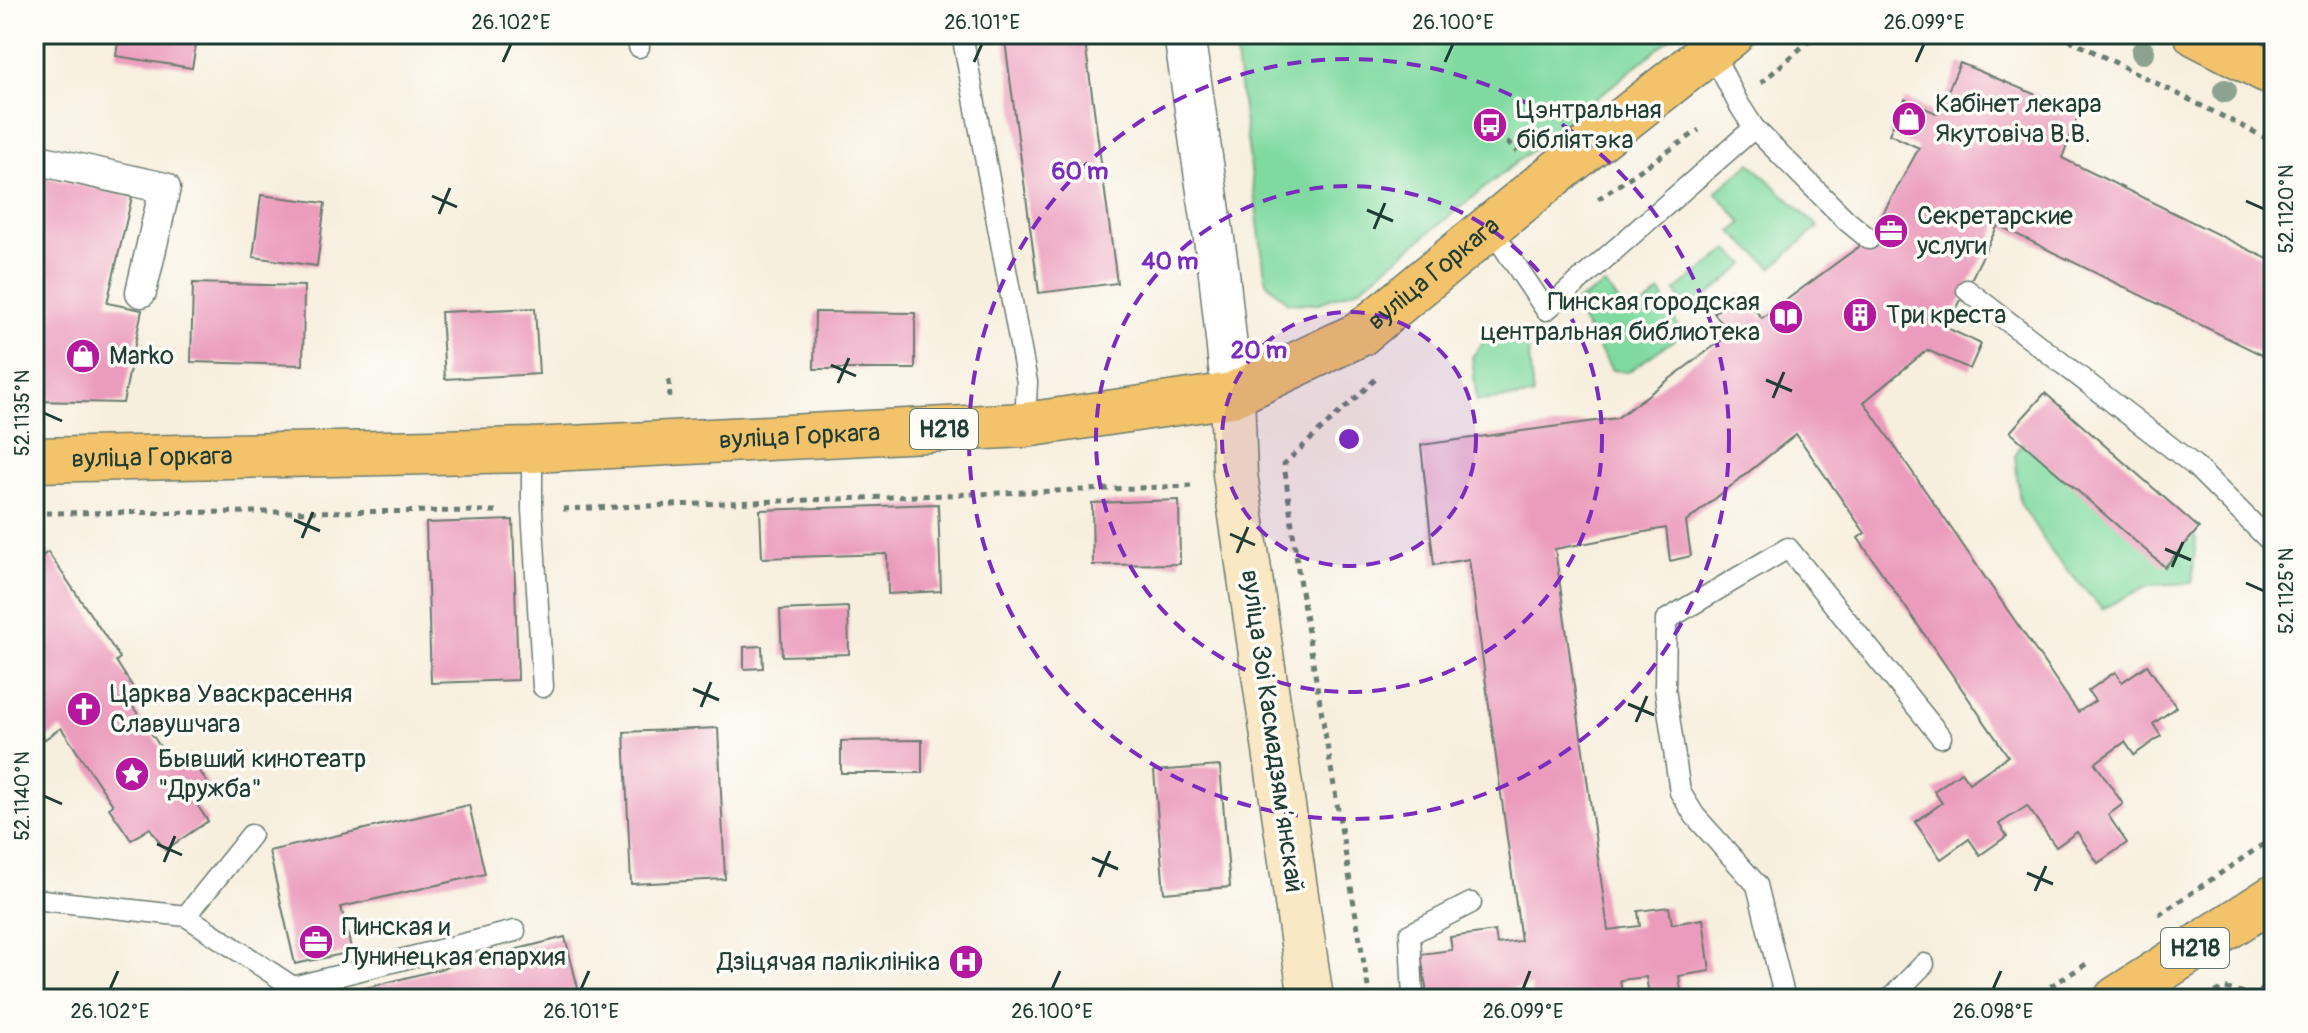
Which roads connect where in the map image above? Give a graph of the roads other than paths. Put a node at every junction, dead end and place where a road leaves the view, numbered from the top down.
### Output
1 (962, 34) edge
2 (1184, 34) edge
3 (2196, 34) edge
4 (1722, 43) edge
5 (2274, 74) edge
6 (1754, 128) junction
7 (34, 159) edge
8 (1490, 227) junction
9 (1869, 239) dead end
10 (1967, 290) dead end
11 (141, 292) dead end
12 (1232, 395) junction
13 (1025, 425) junction
14 (532, 450) junction
15 (34, 460) edge
16 (2274, 545) edge
17 (543, 687) dead end
18 (1941, 737) dead end
19 (251, 835) dead end
20 (2274, 897) edge
21 (34, 899) edge
22 (1471, 903) dead end
23 (186, 916) junction
24 (515, 931) dead end
25 (1924, 964) dead end
26 (2138, 993) edge
27 (1311, 999) edge
28 (1413, 999) edge
29 (1785, 999) edge
30 (1890, 999) edge

1 - 13 lane
2 - 12 street, вуліца Зоі Касмадзямʼянскай
3 - 5 main road
4 - 6 lane
4 - 8 main road, вуліца Горкага / Н218
6 - 8 lane
6 - 9 lane
7 - 11 street
8 - 12 main road, вуліца Горкага / Н218
10 - 16 lane
12 - 13 main road, вуліца Горкага / Н218
12 - 27 main road, вуліца Зоі Касмадзямʼянскай
13 - 14 main road, вуліца Горкага / Н218
14 - 15 main road, вуліца Горкага / Н218
14 - 17 lane
18 - 29 lane
19 - 23 lane
20 - 26 main road, Н218
21 - 23 lane
22 - 28 lane
23 - 24 lane
25 - 30 lane

